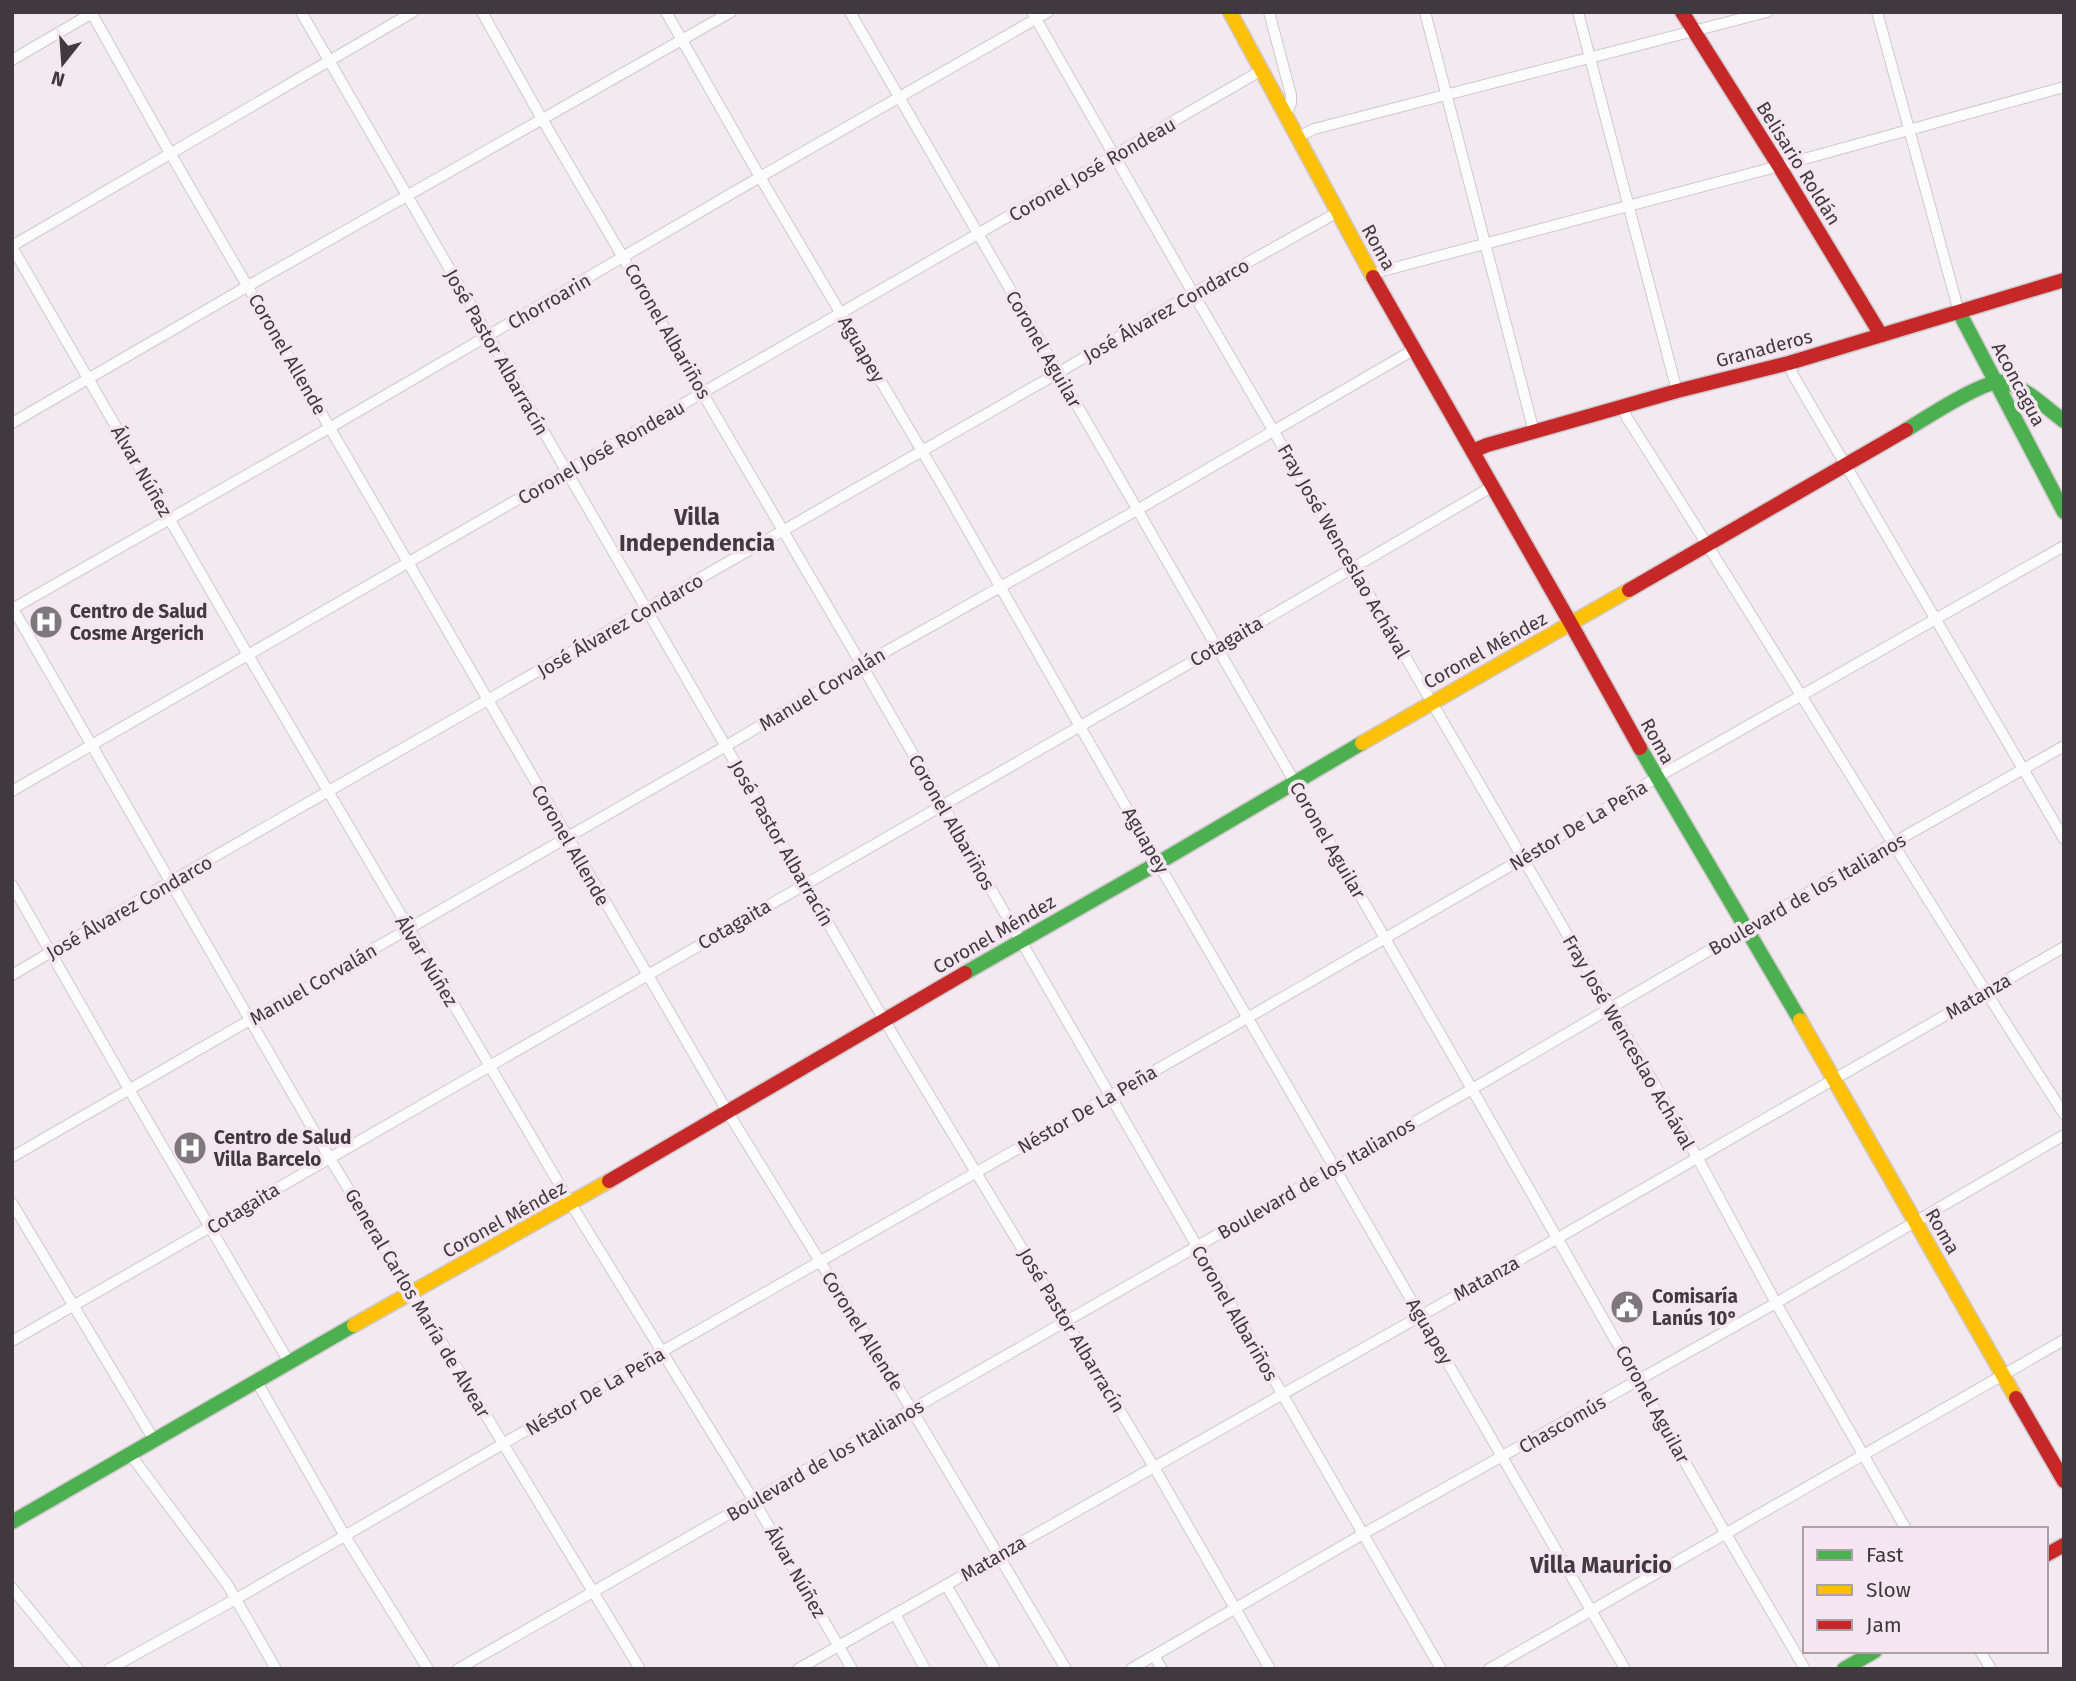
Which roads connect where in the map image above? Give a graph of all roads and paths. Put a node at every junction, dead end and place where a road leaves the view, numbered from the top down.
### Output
1 (301, 12) edge
2 (413, 12) edge
3 (482, 12) edge
4 (666, 12) edge
5 (731, 12) edge
6 (850, 12) edge
7 (1048, 12) edge
8 (1230, 12) edge
9 (1269, 12) edge
10 (1425, 12) edge
11 (1578, 12) edge
12 (1682, 12) edge
13 (1767, 12) edge
14 (1877, 12) edge
15 (93, 13) edge
16 (1034, 16) edge
17 (1695, 32) junction
18 (682, 40) junction
19 (1590, 59) junction
20 (12, 60) edge
21 (329, 61) junction
22 (1262, 70) junction
23 (2064, 87) edge
24 (1447, 95) junction
25 (898, 98) junction
26 (1286, 115) junction
27 (542, 118) junction
28 (1910, 130) junction
29 (1298, 136) junction
30 (170, 153) junction
31 (1114, 156) junction
32 (1779, 166) junction
33 (760, 177) junction
34 (407, 197) junction
35 (1630, 204) junction
36 (1338, 212) junction
37 (978, 234) junction
38 (1486, 243) junction
39 (12, 246) edge
40 (625, 257) junction
41 (1371, 274) junction
42 (2064, 280) edge
43 (248, 286) junction
44 (1193, 293) junction
45 (1959, 312) junction
46 (841, 313) junction
47 (488, 335) junction
48 (1881, 335) junction
49 (1415, 349) junction
50 (1788, 363) junction
51 (1058, 373) junction
52 (88, 377) junction
53 (1995, 381) junction
54 (1677, 391) junction
55 (704, 392) junction
56 (1623, 407) junction
57 (2064, 421) edge
58 (12, 423) edge
59 (331, 427) junction
60 (1274, 431) junction
61 (1534, 432) junction
62 (921, 451) junction
63 (1473, 451) junction
64 (1845, 464) junction
65 (567, 472) junction
66 (1493, 486) junction
67 (1137, 510) junction
68 (2064, 512) edge
69 (170, 519) junction
70 (783, 531) junction
71 (1709, 545) junction
72 (2064, 546) edge
73 (409, 564) junction
74 (1353, 567) junction
75 (1000, 587) junction
76 (12, 608) edge
77 (647, 609) junction
78 (1935, 619) junction
79 (1571, 624) junction
80 (1216, 648) junction
81 (248, 655) junction
82 (862, 665) junction
83 (1801, 697) junction
84 (489, 701) junction
85 (1432, 702) junction
86 (1079, 725) junction
87 (92, 745) junction
88 (726, 746) junction
89 (2064, 746) edge
90 (2022, 770) junction
91 (1656, 778) junction
92 (1294, 783) junction
93 (12, 791) edge
94 (328, 792) junction
95 (943, 805) junction
96 (567, 838) junction
97 (2064, 839) edge
98 (1893, 843) junction
99 (1522, 859) junction
100 (1158, 863) junction
101 (170, 882) junction
102 (805, 883) junction
103 (12, 885) edge
104 (1747, 928) junction
105 (409, 930) junction
106 (1385, 938) junction
107 (1021, 940) junction
108 (2064, 947) edge
109 (51, 952) junction
110 (647, 974) junction
111 (12, 975) edge
112 (1985, 992) junction
113 (1610, 1008) junction
114 (1249, 1017) junction
115 (250, 1020) junction
116 (884, 1020) junction
117 (490, 1067) junction
118 (1833, 1080) junction
119 (1472, 1089) junction
120 (130, 1091) junction
121 (1111, 1095) junction
122 (727, 1111) junction
123 (2064, 1114) edge
124 (2064, 1135) edge
125 (12, 1157) edge
126 (329, 1157) junction
127 (1697, 1157) junction
128 (1335, 1167) junction
129 (977, 1172) junction
130 (12, 1203) edge
131 (571, 1204) junction
132 (1916, 1222) junction
133 (211, 1227) junction
134 (1558, 1238) junction
135 (1197, 1247) junction
136 (821, 1262) junction
137 (411, 1293) junction
138 (1776, 1303) junction
139 (74, 1305) junction
140 (1420, 1314) junction
141 (1067, 1321) junction
142 (2064, 1340) edge
143 (12, 1341) edge
144 (661, 1352) junction
145 (289, 1362) junction
146 (2002, 1375) junction
147 (1640, 1380) junction
148 (257, 1382) junction
149 (1281, 1393) junction
150 (912, 1410) junction
151 (154, 1440) junction
152 (503, 1443) junction
153 (130, 1454) junction
154 (1863, 1455) junction
155 (1503, 1457) junction
156 (1154, 1467) junction
157 (2064, 1481) edge
158 (754, 1501) junction
159 (13, 1520) edge
160 (1905, 1527) edge
161 (1726, 1534) junction
162 (1363, 1535) junction
163 (345, 1536) junction
164 (2064, 1545) edge
165 (2048, 1554) edge
166 (999, 1555) junction
167 (946, 1586) junction
168 (12, 1588) edge
169 (593, 1591) junction
170 (236, 1599) junction
171 (1236, 1609) junction
172 (1592, 1610) junction
173 (895, 1614) junction
174 (838, 1646) junction
175 (1872, 1653) edge
176 (1981, 1653) edge
177 (1154, 1656) junction
178 (78, 1669) edge
179 (109, 1669) edge
180 (276, 1669) edge
181 (428, 1669) edge
182 (458, 1669) edge
183 (640, 1669) edge
184 (798, 1669) edge
185 (852, 1669) edge
186 (925, 1669) edge
187 (995, 1669) edge
188 (1066, 1669) edge
189 (1131, 1669) edge
190 (1162, 1669) edge
191 (1270, 1669) edge
192 (1441, 1669) edge
193 (1489, 1669) edge
194 (1625, 1669) edge
195 (1805, 1669) edge
196 (1844, 1669) edge
197 (1991, 1669) edge

1 - 21 street, José Pastor Albarracín
2 - 21 street
3 - 27 street, Coronel Albariños
4 - 18 street, Aguapey
5 - 18 street
6 - 25 street, Coronel Aguilar
7 - 16 street, Chorroarin
8 - 22 street, Roma
9 - 26 street
10 - 24 street
11 - 19 street
12 - 17 street, Belisario Roldán
13 - 17 street
14 - 28 street
15 - 20 street
15 - 30 street, Coronel Allende
16 - 25 street, Chorroarin
16 - 31 street, Fray José Wenceslao Achával
17 - 19 street
17 - 32 street, Belisario Roldán
18 - 27 street
18 - 33 street, Aguapey
19 - 24 street
19 - 35 street
21 - 30 street
21 - 34 street, José Pastor Albarracín
22 - 26 street, Roma
22 - 31 street, Coronel José Rondeau
23 - 28 street
24 - 29 street
24 - 38 street
25 - 33 street, Chorroarin
25 - 37 street, Coronel Aguilar
26 - 29 street, Roma
27 - 34 street
27 - 40 street, Coronel Albariños
28 - 32 street
28 - 45 street
29 - 36 street, Roma
30 - 39 street
30 - 43 street, Coronel Allende
31 - 37 street, Coronel José Rondeau
31 - 44 street, Fray José Wenceslao Achával
32 - 35 street
32 - 48 street, Belisario Roldán
33 - 40 street, Chorroarin
33 - 46 street, Aguapey
34 - 43 street
34 - 47 street, José Pastor Albarracín
35 - 38 street
35 - 54 street
36 - 41 street, Roma
36 - 44 street, José Álvarez Condarco
37 - 46 street, Coronel José Rondeau
37 - 51 street, Coronel Aguilar
38 - 41 street
38 - 61 street
39 - 52 street, Álvar Núñez
40 - 47 street, Chorroarin
40 - 55 street, Coronel Albariños
41 - 49 street, Roma
42 - 45 street, Granaderos
43 - 52 street
43 - 59 street, Coronel Allende
44 - 51 street, José Álvarez Condarco
44 - 60 street, Fray José Wenceslao Achával
45 - 48 street, Granaderos
45 - 53 street, Aconcagua
46 - 55 street, Coronel José Rondeau
46 - 62 street, Aguapey
47 - 59 street, Chorroarin
47 - 65 street, José Pastor Albarracín
48 - 50 street, Granaderos
49 - 60 street, Manuel Corvalán
49 - 63 street, Roma
50 - 54 street, Granaderos
50 - 64 street
51 - 62 street, José Álvarez Condarco
51 - 67 street, Coronel Aguilar
52 - 58 street
52 - 69 street, Álvar Núñez
53 - 57 street
53 - 64 street, Coronel Méndez
53 - 68 street, Aconcagua
54 - 56 street, Granaderos
55 - 65 street, Coronel José Rondeau
55 - 70 street, Coronel Albariños
56 - 61 street, Granaderos
56 - 71 street
59 - 69 street, Chorroarin
59 - 73 street, Coronel Allende
60 - 67 street, Manuel Corvalán
60 - 74 street, Fray José Wenceslao Achával
61 - 63 street, Granaderos
62 - 70 street, José Álvarez Condarco
62 - 75 street, Aguapey
63 - 66 street, Roma
64 - 71 street, Coronel Méndez
64 - 78 street
65 - 73 street, Coronel José Rondeau
65 - 77 street, José Pastor Albarracín
66 - 74 street, Cotagaita
66 - 79 street, Roma
67 - 75 street, Manuel Corvalán
67 - 80 street, Coronel Aguilar
69 - 76 street, Chorroarin
69 - 81 street, Álvar Núñez
70 - 77 street, José Álvarez Condarco
70 - 82 street, Coronel Albariños
71 - 79 street, Coronel Méndez
71 - 83 street
72 - 78 street, Néstor De La Peña
73 - 81 street, Coronel José Rondeau
73 - 84 street, Coronel Allende
74 - 80 street, Cotagaita
74 - 85 street, Fray José Wenceslao Achával
75 - 82 street, Manuel Corvalán
75 - 86 street, Aguapey
76 - 87 street, General Carlos María de Alvear
77 - 84 street, José Álvarez Condarco
77 - 88 street, José Pastor Albarracín
78 - 83 street, Néstor De La Peña
78 - 90 street
79 - 85 street, Coronel Méndez
79 - 91 street, Roma
80 - 86 street, Cotagaita
80 - 92 street, Coronel Aguilar
81 - 87 street, Coronel José Rondeau
81 - 94 street, Álvar Núñez
82 - 88 street, Manuel Corvalán
82 - 95 street, Coronel Albariños
83 - 91 street, Néstor De La Peña
83 - 98 street
84 - 94 street, José Álvarez Condarco
84 - 96 street, Coronel Allende
85 - 92 street, Coronel Méndez
85 - 99 street, Fray José Wenceslao Achával
86 - 95 street, Cotagaita
86 - 100 street, Aguapey
87 - 93 street, Coronel José Rondeau
87 - 101 street, General Carlos María de Alvear
88 - 96 street, Manuel Corvalán
88 - 102 street, José Pastor Albarracín
89 - 90 street, Boulevard de los Italianos
90 - 97 street
90 - 98 street, Boulevard de los Italianos
91 - 99 street, Néstor De La Peña
91 - 104 street, Roma
92 - 100 street, Coronel Méndez
92 - 106 street, Coronel Aguilar
94 - 101 street, José Álvarez Condarco
94 - 105 street, Álvar Núñez
95 - 102 street, Cotagaita
95 - 107 street, Coronel Albariños
96 - 105 street, Manuel Corvalán
96 - 110 street, Coronel Allende
98 - 104 street, Boulevard de los Italianos
98 - 112 street
99 - 106 street, Néstor De La Peña
99 - 113 street, Fray José Wenceslao Achával
100 - 107 street, Coronel Méndez
100 - 114 street, Aguapey
101 - 109 street, José Álvarez Condarco
101 - 115 street, General Carlos María de Alvear
102 - 110 street, Cotagaita
102 - 116 street, José Pastor Albarracín
103 - 109 street
104 - 113 street, Boulevard de los Italianos
104 - 118 street, Roma
105 - 115 street, Manuel Corvalán
105 - 117 street, Álvar Núñez
106 - 114 street, Néstor De La Peña
106 - 119 street, Coronel Aguilar
107 - 116 street, Coronel Méndez
107 - 121 street, Coronel Albariños
108 - 112 street, Matanza
109 - 111 street, José Álvarez Condarco
109 - 120 street
110 - 117 street, Cotagaita
110 - 122 street, Coronel Allende
112 - 118 street, Matanza
112 - 123 street
113 - 119 street, Boulevard de los Italianos
113 - 127 street, Fray José Wenceslao Achával
114 - 121 street, Néstor De La Peña
114 - 128 street, Aguapey
115 - 120 street, Manuel Corvalán
115 - 126 street, General Carlos María de Alvear
116 - 122 street, Coronel Méndez
116 - 129 street, José Pastor Albarracín
117 - 126 street, Cotagaita
117 - 131 street, Álvar Núñez
118 - 127 street, Matanza
118 - 132 street, Roma
119 - 128 street, Boulevard de los Italianos
119 - 134 street, Coronel Aguilar
120 - 125 street, Manuel Corvalán
120 - 133 street
121 - 129 street, Néstor De La Peña
121 - 135 street, Coronel Albariños
122 - 131 street, Coronel Méndez
122 - 136 street, Coronel Allende
124 - 132 street, Chascomús
126 - 133 street, Cotagaita
126 - 137 street, General Carlos María de Alvear
127 - 134 street, Matanza
127 - 138 street, Fray José Wenceslao Achával
128 - 135 street, Boulevard de los Italianos
128 - 140 street, Aguapey
129 - 136 street, Néstor De La Peña
129 - 141 street, José Pastor Albarracín
130 - 139 street
131 - 137 street, Coronel Méndez
131 - 144 street, Álvar Núñez
132 - 138 street, Chascomús
132 - 146 street, Roma
133 - 139 street, Cotagaita
133 - 145 street
134 - 140 street, Matanza
134 - 147 street, Coronel Aguilar
135 - 141 street, Boulevard de los Italianos
135 - 149 street, Coronel Albariños
136 - 144 street, Néstor De La Peña
136 - 150 street, Coronel Allende
137 - 145 street, Coronel Méndez
137 - 152 street, General Carlos María de Alvear
138 - 147 street, Chascomús
138 - 154 street, Fray José Wenceslao Achával
139 - 143 street, Cotagaita
139 - 151 street
140 - 149 street, Matanza
140 - 155 street, Aguapey
141 - 150 street, Boulevard de los Italianos
141 - 156 street, José Pastor Albarracín
142 - 146 street
144 - 152 street, Néstor De La Peña
144 - 158 street, Álvar Núñez
145 - 148 street, Coronel Méndez
146 - 154 street
146 - 157 street, Roma
147 - 155 street, Chascomús
147 - 161 street, Coronel Aguilar
148 - 151 street, Coronel Méndez
148 - 163 street
149 - 156 street, Matanza
149 - 162 street, Coronel Albariños
150 - 158 street, Boulevard de los Italianos
150 - 166 street, Coronel Allende
151 - 153 street, Coronel Méndez
152 - 163 street, Néstor De La Peña
152 - 169 street, General Carlos María de Alvear
153 - 159 street, Coronel Méndez
153 - 170 street
154 - 160 street, Fray José Wenceslao Achával
154 - 161 street
155 - 162 street, Chascomús
155 - 172 street, Aguapey
156 - 166 street, Matanza
156 - 171 street, José Pastor Albarracín
158 - 169 street, Boulevard de los Italianos
158 - 174 street, Álvar Núñez
161 - 172 street
161 - 195 street, Coronel Aguilar
162 - 171 street, Chascomús
162 - 192 street, Coronel Albariños
163 - 170 street, Néstor De La Peña
163 - 181 street
164 - 165 street
166 - 167 street, Matanza
166 - 188 street, Coronel Allende
167 - 173 street, Matanza
167 - 187 street
168 - 178 street
169 - 182 street, Boulevard de los Italianos
169 - 183 street, General Carlos María de Alvear
170 - 179 street, Néstor De La Peña
170 - 180 street
171 - 177 street, Chascomús
171 - 191 street, José Pastor Albarracín
172 - 193 street
172 - 194 street, Aguapey
173 - 174 street, Matanza
173 - 186 street
174 - 184 street, Matanza
174 - 185 street, Álvar Núñez
175 - 196 street
176 - 197 street
177 - 189 street, Chascomús
177 - 190 street

